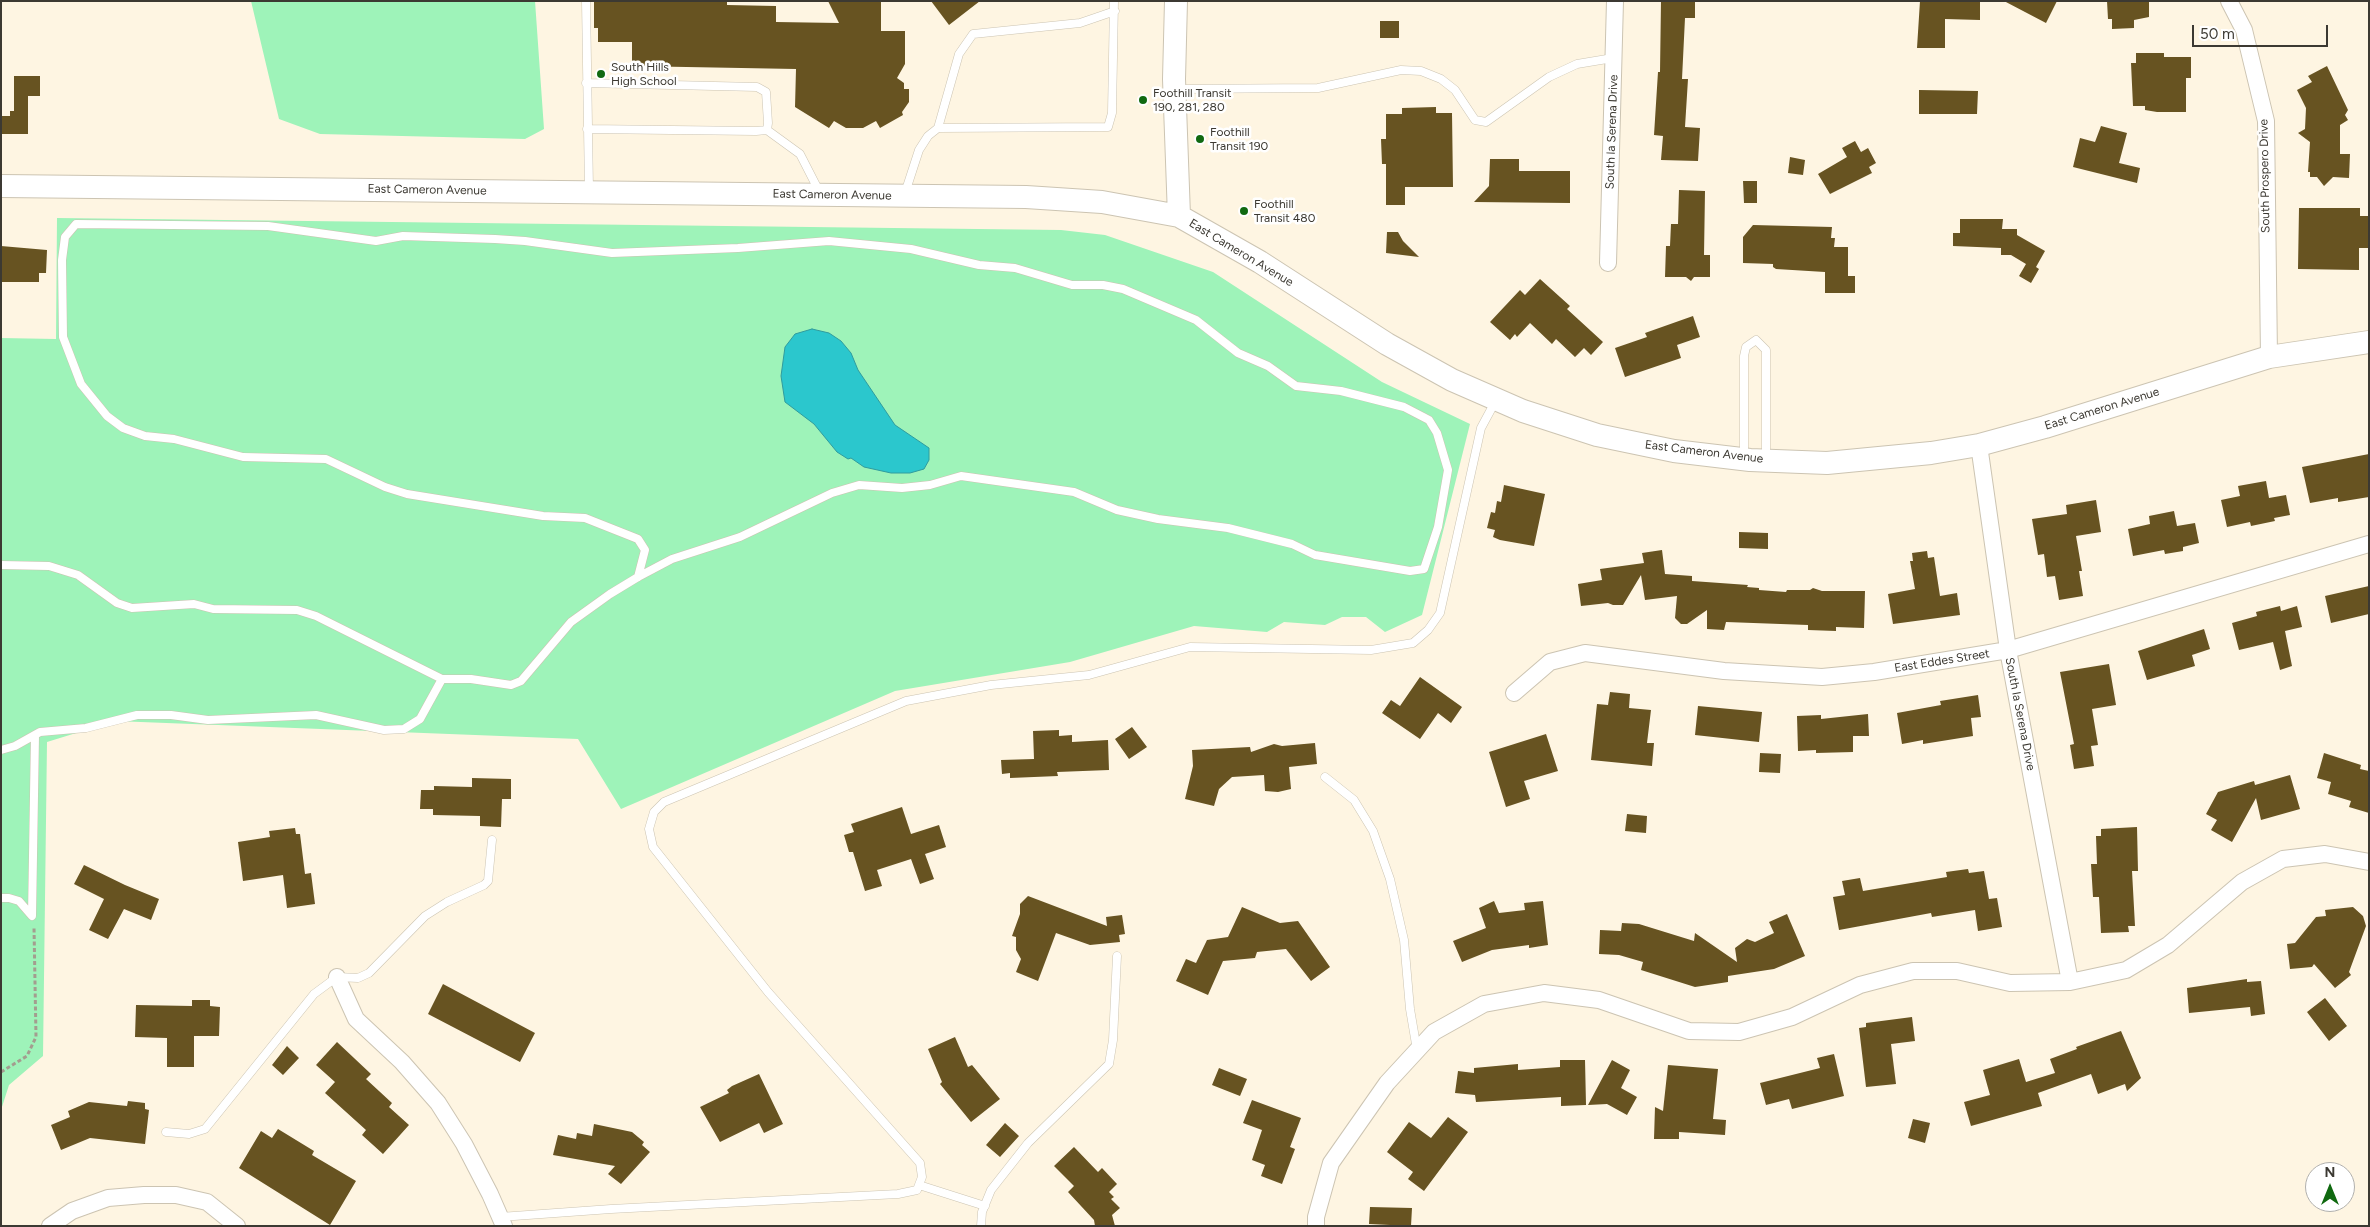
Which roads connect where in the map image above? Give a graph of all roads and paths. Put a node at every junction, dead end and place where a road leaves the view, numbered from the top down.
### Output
1 (586, 1) edge
2 (1114, 1) edge
3 (1176, 1) edge
4 (1615, 1) edge
5 (2229, 1) edge
6 (1115, 11) junction
7 (1614, 58) junction
8 (586, 83) junction
9 (1175, 90) junction
10 (938, 128) junction
11 (587, 129) junction
12 (767, 130) junction
13 (1, 186) edge
14 (589, 192) junction
15 (821, 195) junction
16 (904, 196) junction
17 (1179, 216) junction
18 (1608, 264) dead end
19 (2369, 342) edge
20 (2269, 357) junction
21 (1497, 399) junction
22 (1979, 445) junction
23 (1744, 459) junction
24 (1766, 460) junction
25 (2369, 544) edge
26 (1, 565) edge
27 (638, 577) junction
28 (2008, 650) junction
29 (442, 678) junction
30 (1514, 693) dead end
31 (35, 735) junction
32 (1, 750) edge
33 (1325, 777) dead end
34 (492, 840) dead end
35 (2369, 862) edge
36 (1, 898) edge
37 (34, 921) dead end
38 (1116, 956) dead end
39 (337, 977) junction
40 (2070, 982) junction
41 (1418, 1050) junction
42 (1, 1072) edge
43 (166, 1132) dead end
44 (919, 1185) junction
45 (984, 1206) junction
46 (502, 1222) edge
47 (50, 1226) edge
48 (237, 1226) edge
49 (981, 1226) edge
50 (1316, 1226) edge

1 - 8 lane
2 - 6 lane
3 - 9 main road
4 - 7 street, South la Serena Drive
5 - 20 street, South Prospero Drive
6 - 10 lane
6 - 10 lane
7 - 9 lane
7 - 18 street, South la Serena Drive
8 - 11 lane
8 - 12 lane
9 - 17 main road
10 - 16 lane
11 - 12 lane
11 - 14 lane
12 - 15 lane
13 - 14 main road, East Cameron Avenue
14 - 15 main road, East Cameron Avenue
15 - 16 main road, East Cameron Avenue
16 - 17 main road, East Cameron Avenue
17 - 21 main road, East Cameron Avenue
19 - 20 main road, East Cameron Avenue
20 - 22 main road, East Cameron Avenue
21 - 23 main road, East Cameron Avenue
21 - 44 lane
22 - 24 main road, East Cameron Avenue
22 - 28 street, South la Serena Drive
23 - 24 main road, East Cameron Avenue
23 - 24 lane
25 - 28 street, East Eddes Street
26 - 29 lane
27 - 27 lane
27 - 29 lane
28 - 30 street, East Eddes Street
28 - 40 street, South la Serena Drive
29 - 31 lane
31 - 32 lane
31 - 36 lane
33 - 41 lane
34 - 39 lane
35 - 40 street
37 - 42 path
38 - 45 lane
39 - 43 lane
39 - 46 street
40 - 41 street
41 - 50 street
44 - 45 lane
44 - 46 lane
45 - 49 lane
47 - 48 street

